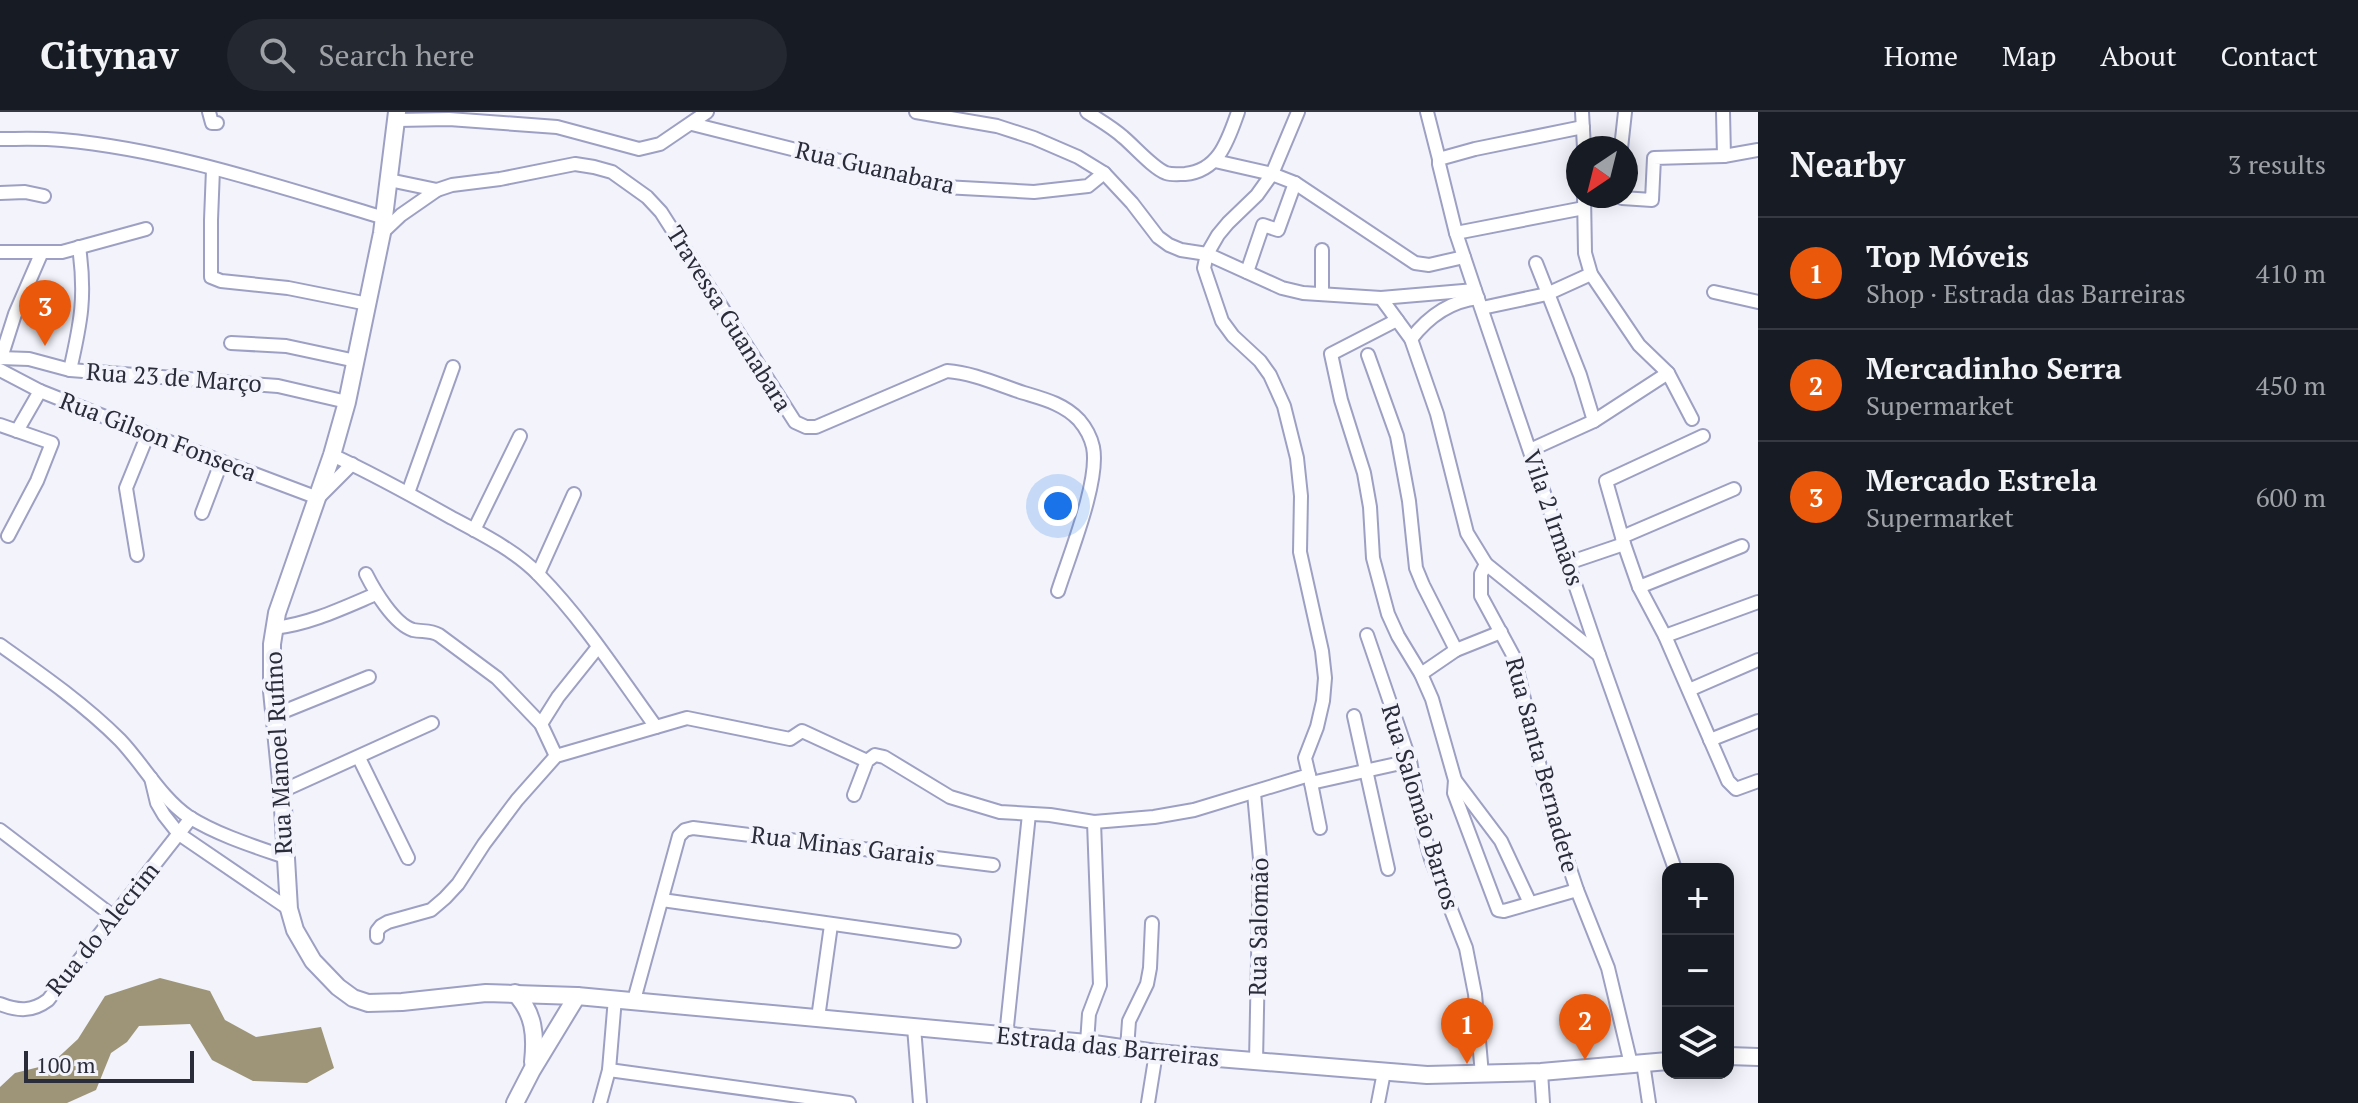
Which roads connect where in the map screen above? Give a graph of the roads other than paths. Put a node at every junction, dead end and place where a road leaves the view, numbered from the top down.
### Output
1 (209, 112) edge
2 (707, 112) edge
3 (916, 112) edge
4 (1087, 112) edge
5 (1238, 112) edge
6 (1298, 112) edge
7 (1427, 112) edge
8 (1582, 112) edge
9 (1625, 112) edge
10 (1723, 112) edge
11 (397, 116) edge
12 (519, 117) edge
13 (689, 118) edge
14 (217, 123) dead end
15 (1583, 127) junction
16 (1583, 136) edge
17 (1622, 136) edge
18 (0, 139) edge
19 (1758, 150) edge
20 (1724, 156) junction
21 (1215, 161) junction
22 (1439, 162) junction
23 (213, 169) junction
24 (1104, 173) junction
25 (1272, 174) junction
26 (389, 180) junction
27 (1295, 183) junction
28 (437, 190) junction
29 (0, 193) edge
30 (44, 196) dead end
31 (1638, 199) edge
32 (1566, 206) edge
33 (1584, 208) edge
34 (384, 226) junction
35 (146, 229) dead end
36 (1456, 233) junction
37 (79, 247) junction
38 (1322, 250) dead end
39 (0, 252) edge
40 (41, 254) junction
41 (1207, 254) junction
42 (1464, 257) junction
43 (1536, 263) dead end
44 (1247, 272) junction
45 (1591, 274) junction
46 (1714, 292) dead end
47 (1322, 294) junction
48 (1547, 294) junction
49 (1381, 298) junction
50 (1479, 299) junction
51 (1758, 302) edge
52 (368, 304) junction
53 (1397, 320) junction
54 (1411, 339) junction
55 (231, 343) dead end
56 (1368, 355) dead end
57 (0, 358) edge
58 (356, 361) junction
59 (453, 367) dead end
60 (0, 370) edge
61 (70, 370) junction
62 (1668, 373) junction
63 (40, 391) junction
64 (347, 402) junction
65 (1692, 419) dead end
66 (1594, 421) junction
67 (0, 425) edge
68 (17, 431) junction
69 (148, 434) junction
70 (520, 436) dead end
71 (1703, 436) dead end
72 (1530, 450) junction
73 (332, 455) junction
74 (221, 463) junction
75 (352, 464) junction
76 (1734, 489) dead end
77 (408, 493) junction
78 (574, 494) dead end
79 (318, 498) junction
80 (202, 513) dead end
81 (474, 530) junction
82 (8, 536) dead end
83 (1623, 541) junction
84 (1742, 546) dead end
85 (137, 555) dead end
86 (1568, 563) junction
87 (1486, 564) junction
88 (366, 574) dead end
89 (538, 574) junction
90 (1639, 587) junction
91 (1058, 591) dead end
92 (376, 594) junction
93 (1758, 602) edge
94 (274, 628) junction
95 (1501, 632) junction
96 (1367, 635) dead end
97 (1665, 636) junction
98 (0, 645) edge
99 (598, 647) junction
100 (1456, 650) junction
101 (1599, 655) junction
102 (1758, 660) edge
103 (1421, 674) junction
104 (369, 677) dead end
105 (1689, 690) junction
106 (275, 715) junction
107 (1354, 716) dead end
108 (1758, 721) edge
109 (432, 723) dead end
110 (541, 724) junction
111 (656, 727) junction
112 (1710, 740) junction
113 (556, 756) junction
114 (359, 758) junction
115 (867, 761) junction
116 (1410, 761) junction
117 (1365, 770) junction
118 (150, 775) junction
119 (1310, 779) junction
120 (1455, 780) junction
121 (1758, 781) edge
122 (282, 791) junction
123 (1254, 793) junction
124 (854, 795) dead end
125 (1029, 814) junction
126 (191, 818) junction
127 (1094, 822) junction
128 (1320, 828) dead end
129 (0, 830) edge
130 (179, 834) junction
131 (285, 857) junction
132 (408, 858) dead end
133 (1673, 863) edge
134 (993, 865) dead end
135 (1388, 869) dead end
136 (1577, 890) junction
137 (662, 900) junction
138 (1530, 903) junction
139 (289, 909) junction
140 (114, 917) junction
141 (1152, 923) dead end
142 (831, 925) junction
143 (377, 937) dead end
144 (954, 941) dead end
145 (515, 993) junction
146 (548, 995) joint
147 (577, 996) junction
148 (615, 998) junction
149 (634, 1000) junction
150 (0, 1004) edge
151 (818, 1018) junction
152 (914, 1027) junction
153 (1006, 1036) junction
154 (1087, 1043) junction
155 (1127, 1049) junction
156 (1156, 1053) junction
157 (1734, 1056) edge
158 (1758, 1057) edge
159 (1662, 1061) edge
160 (1256, 1062) junction
161 (1637, 1063) junction
162 (532, 1070) junction
163 (609, 1070) junction
164 (1384, 1072) junction
165 (1541, 1072) junction
166 (1482, 1075) junction
167 (515, 1103) edge
168 (600, 1103) edge
169 (849, 1103) edge
170 (920, 1103) edge
171 (1148, 1103) edge
172 (1378, 1103) edge
173 (1543, 1103) edge
174 (1649, 1103) edge

1 - 14 street
2 - 13 street
3 - 24 street
4 - 21 street
5 - 21 street
6 - 25 street
7 - 22 street, Vila 2 Irmãos
8 - 15 street
9 - 17 street
10 - 20 street
11 - 12 street
11 - 26 main road, Rua Manoel Rufino
12 - 13 street
13 - 24 street, Rua Guanabara
15 - 16 street
15 - 22 street
18 - 23 street
19 - 20 street
20 - 31 street
21 - 25 street
22 - 36 street, Vila 2 Irmãos
23 - 34 street
23 - 52 street
24 - 41 street
25 - 27 street
25 - 41 street
26 - 28 street, Travessa Guanabara
26 - 34 main road, Rua Manoel Rufino
27 - 42 street
27 - 44 street
28 - 34 street, Travessa Guanabara
28 - 91 street, Travessa Guanabara
29 - 30 street
32 - 36 street
33 - 45 street
34 - 52 main road, Rua Manoel Rufino
35 - 37 street
36 - 42 street, Vila 2 Irmãos
37 - 40 street
37 - 61 street
38 - 47 street
39 - 40 street
40 - 57 street
41 - 44 street
41 - 119 street
42 - 50 street, Vila 2 Irmãos
43 - 48 street
44 - 47 street
45 - 48 street
45 - 62 street
46 - 51 street
47 - 49 street
48 - 50 street
48 - 66 street
49 - 50 street
49 - 53 street
50 - 54 street
50 - 72 street, Vila 2 Irmãos
52 - 58 main road, Rua Manoel Rufino
53 - 54 street
53 - 103 street
54 - 87 street
55 - 58 street
56 - 100 street
57 - 61 street, Rua 23 de Março
58 - 64 main road, Rua Manoel Rufino
59 - 77 street
60 - 63 street, Rua Gilson Fonseca
61 - 64 street, Rua 23 de Março
62 - 65 street
62 - 66 street
63 - 68 street
63 - 69 street, Rua Gilson Fonseca
64 - 73 main road, Rua Manoel Rufino
66 - 72 street
67 - 68 street
68 - 82 street
69 - 74 street, Rua Gilson Fonseca
69 - 85 street
70 - 81 street
71 - 83 street
72 - 86 street, Vila 2 Irmãos
73 - 75 street
73 - 79 main road, Rua Manoel Rufino
74 - 79 street, Rua Gilson Fonseca
74 - 80 street
75 - 77 street
75 - 79 street
76 - 83 street
77 - 81 street
78 - 89 street
79 - 94 main road, Rua Manoel Rufino
81 - 89 street
83 - 86 street
83 - 90 street
84 - 90 street
86 - 101 street, Vila 2 Irmãos
87 - 95 street, Rua Santa Bernadete
87 - 101 street
88 - 92 street
89 - 99 street
90 - 97 street
92 - 94 street
92 - 110 street
93 - 97 street
94 - 106 main road, Rua Manoel Rufino
95 - 100 street
95 - 136 street, Rua Santa Bernadete
96 - 116 street, Rua Salomão Barros
97 - 105 street
98 - 118 street
99 - 110 street
99 - 111 street
100 - 103 street
101 - 133 street, Vila 2 Irmãos
102 - 105 street
103 - 120 street
104 - 106 street
105 - 112 street
106 - 122 main road, Rua Manoel Rufino
107 - 117 street
108 - 112 street
109 - 114 street
110 - 113 street
111 - 113 street
111 - 115 street
112 - 121 street
113 - 143 street
114 - 122 street
114 - 132 street
115 - 124 street
115 - 125 street
116 - 117 street
116 - 166 street, Rua Salomão Barros
117 - 119 street
117 - 135 street
118 - 126 street
118 - 130 street
119 - 123 street
119 - 128 street
120 - 138 street
120 - 138 street
122 - 131 main road, Rua Manoel Rufino
123 - 127 street
123 - 160 street, Rua Salomão
125 - 127 street
125 - 153 street
126 - 130 street, Rua do Alecrim
126 - 131 street
127 - 154 street
129 - 140 street
130 - 139 street
130 - 140 street, Rua do Alecrim
131 - 139 main road, Rua Manoel Rufino
134 - 137 street, Rua Minas Garais
136 - 138 street
136 - 161 street, Rua Santa Bernadete
137 - 142 street
137 - 149 street
139 - 145 main road, Rua Manoel Rufino
140 - 150 street, Rua do Alecrim
141 - 155 street
142 - 144 street
142 - 151 street
145 - 146 main road, Rua Manoel Rufino
145 - 162 main road
146 - 147 main road, Estrada das Barreiras
147 - 148 main road, Estrada das Barreiras
147 - 162 main road
148 - 149 main road, Estrada das Barreiras
148 - 163 street
149 - 151 main road, Estrada das Barreiras
151 - 152 main road, Estrada das Barreiras
152 - 153 main road, Estrada das Barreiras
152 - 170 street
153 - 154 main road, Estrada das Barreiras
154 - 155 main road, Estrada das Barreiras
155 - 156 main road, Estrada das Barreiras
156 - 160 main road, Estrada das Barreiras
156 - 171 street
157 - 158 main road
159 - 161 main road, Estrada das Barreiras
160 - 164 main road, Estrada das Barreiras
161 - 165 main road, Estrada das Barreiras
161 - 174 street, Rua Santa Bernadete
162 - 167 main road
163 - 168 street
163 - 169 street
164 - 166 main road, Estrada das Barreiras
164 - 172 street
165 - 166 main road, Estrada das Barreiras
165 - 173 street

